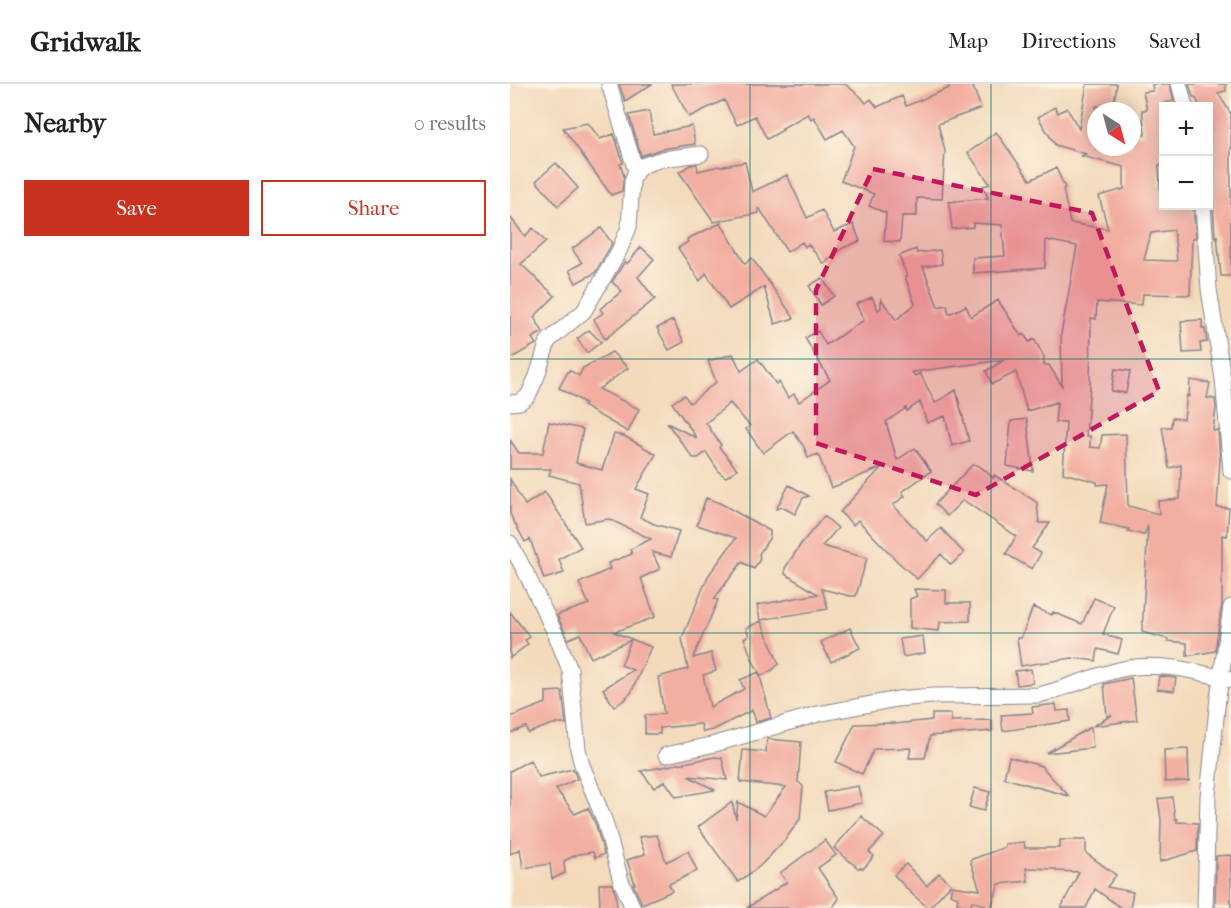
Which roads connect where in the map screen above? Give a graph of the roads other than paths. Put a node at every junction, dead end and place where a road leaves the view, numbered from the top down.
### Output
1 (609, 84) edge
2 (1179, 84) edge
3 (1184, 102) edge
4 (701, 154) dead end
5 (636, 171) junction
6 (1203, 210) edge
7 (510, 403) edge
8 (1231, 471) edge
9 (510, 543) edge
10 (1231, 607) edge
11 (1226, 679) edge
12 (666, 755) dead end
13 (633, 908) edge
14 (1206, 908) edge

1 - 5 street
2 - 3 street
4 - 5 street
5 - 7 street
6 - 8 street
9 - 13 street
10 - 11 street
11 - 12 street
11 - 14 street

